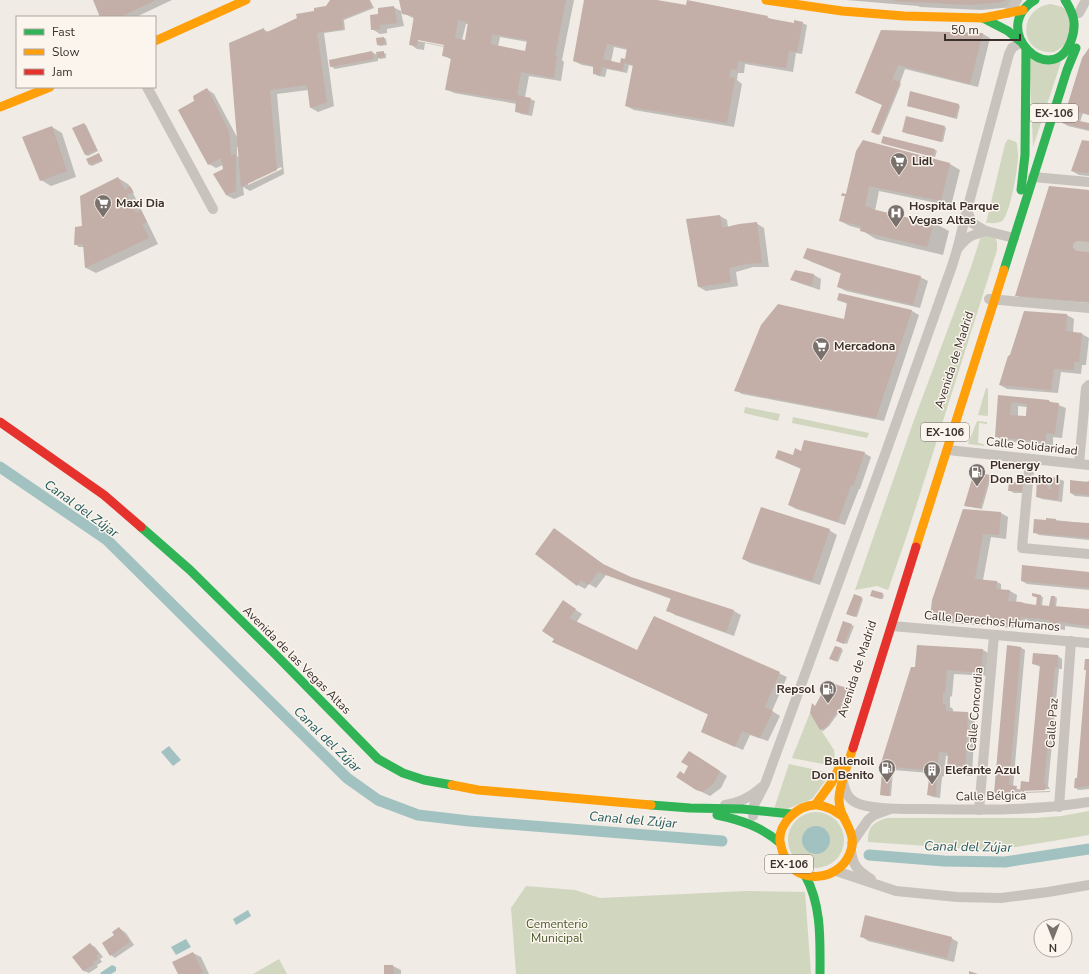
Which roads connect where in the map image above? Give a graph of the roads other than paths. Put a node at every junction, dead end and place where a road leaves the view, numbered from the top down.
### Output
1 (246, 0) edge
2 (766, 0) edge
3 (1018, 0) edge
4 (1065, 0) edge
5 (1085, 1) edge
6 (1028, 4) edge
7 (1008, 13) junction
8 (1084, 15) edge
9 (983, 18) junction
10 (1002, 27) junction
11 (156, 41) edge
12 (1022, 44) junction
13 (1076, 48) junction
14 (1009, 54) junction
15 (48, 88) edge
16 (148, 88) edge
17 (0, 107) edge
18 (1033, 177) junction
19 (1089, 182) edge
20 (214, 209) dead end
21 (967, 210) junction
22 (986, 231) junction
23 (1010, 238) junction
24 (1078, 246) dead end
25 (1089, 246) edge
26 (957, 250) junction
27 (991, 299) junction
28 (1089, 308) edge
29 (1089, 385) edge
30 (0, 422) edge
31 (948, 450) junction
32 (1030, 460) junction
33 (1084, 464) edge
34 (1089, 554) edge
35 (892, 626) junction
36 (994, 635) junction
37 (1072, 641) junction
38 (1089, 643) edge
39 (843, 779) junction
40 (765, 784) junction
41 (1089, 802) edge
42 (816, 804) junction
43 (1059, 807) junction
44 (690, 808) junction
45 (892, 809) junction
46 (754, 810) junction
47 (979, 810) junction
48 (766, 811) junction
49 (791, 814) junction
50 (844, 817) junction
51 (752, 824) junction
52 (780, 843) junction
53 (852, 847) junction
54 (834, 872) junction
55 (805, 875) junction
56 (1089, 885) edge
57 (884, 888) junction
58 (818, 911) junction
59 (820, 974) edge

1 - 11 main road
2 - 9 main road
3 - 7 street
4 - 8 main road
5 - 8 street
6 - 7 main road
6 - 12 main road, Avenida de Madrid
7 - 9 main road
8 - 13 main road, Avenida de Madrid
9 - 10 main road
10 - 12 main road
10 - 14 street
12 - 13 main road
12 - 14 street
12 - 23 main road, Avenida de Madrid / EX-106
13 - 18 main road, Avenida de Madrid / EX-106
14 - 21 street
15 - 17 main road
16 - 20 street
18 - 19 street
18 - 23 main road, Avenida de Madrid / EX-106
21 - 22 street
21 - 26 street
22 - 23 street
22 - 26 street
23 - 27 main road, Avenida de Madrid / EX-106
24 - 25 street
26 - 40 street
27 - 28 street
27 - 31 main road, Avenida de Madrid / EX-106
27 - 42 main road, Avenida de Madrid / EX-106
29 - 33 street
30 - 44 main road, Avenida de las Vegas Altas
31 - 32 street, Calle Solidaridad
31 - 35 main road, Avenida de Madrid / EX-106
32 - 33 street, Calle Solidaridad
32 - 34 street
35 - 36 street, Calle Derechos Humanos
35 - 39 main road, Avenida de Madrid / EX-106
36 - 37 street, Calle Derechos Humanos
36 - 47 street, Calle Concordia
37 - 38 street, Calle Derechos Humanos
37 - 43 street, Calle Paz
39 - 45 street
39 - 50 main road, EX-106
40 - 44 street
40 - 46 street
40 - 48 street
41 - 43 street, Calle Bélgica
42 - 49 main road
42 - 50 main road
43 - 47 street, Calle Bélgica
44 - 46 main road
44 - 51 main road
45 - 47 street, Calle Bélgica
45 - 53 street
46 - 48 main road
46 - 51 street
48 - 49 main road
49 - 52 main road, EX-106
50 - 53 main road, EX-106
51 - 52 main road
52 - 55 main road, EX-106
53 - 54 main road, EX-106
53 - 57 street
54 - 55 main road, EX-106
54 - 57 street
54 - 58 main road, EX-106
55 - 58 main road, EX-106
56 - 57 street
58 - 59 main road, EX-106

